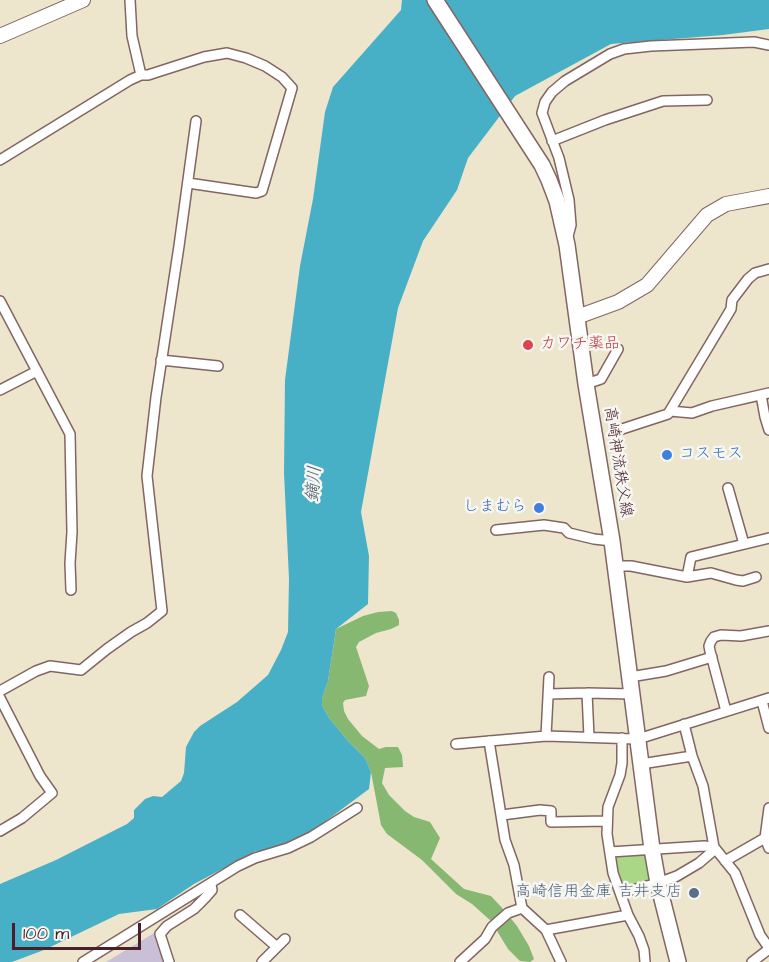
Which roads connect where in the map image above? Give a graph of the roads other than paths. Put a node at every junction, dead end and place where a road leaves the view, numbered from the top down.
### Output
1 (83, 0) edge
2 (130, 0) edge
3 (435, 0) edge
4 (0, 36) edge
5 (769, 45) edge
6 (141, 75) junction
7 (707, 100) dead end
8 (196, 121) dead end
9 (552, 141) junction
10 (0, 160) edge
11 (188, 183) junction
12 (769, 196) edge
13 (567, 245) junction
14 (769, 269) edge
15 (0, 301) edge
16 (577, 317) junction
17 (618, 349) dead end
18 (162, 360) junction
19 (218, 366) dead end
20 (37, 371) junction
21 (586, 384) junction
22 (0, 390) edge
23 (765, 394) edge
24 (670, 411) junction
25 (769, 430) edge
26 (616, 431) dead end
27 (728, 488) dead end
28 (496, 530) dead end
29 (769, 538) edge
30 (612, 542) junction
31 (744, 544) junction
32 (615, 566) junction
33 (687, 577) junction
34 (756, 577) dead end
35 (71, 590) dead end
36 (769, 631) edge
37 (712, 657) junction
38 (630, 677) junction
39 (549, 678) dead end
40 (0, 691) edge
41 (587, 693) junction
42 (548, 694) junction
43 (633, 694) junction
44 (0, 698) edge
45 (765, 700) edge
46 (726, 711) junction
47 (684, 724) junction
48 (769, 728) edge
49 (546, 736) junction
50 (589, 736) junction
51 (622, 738) junction
52 (638, 738) junction
53 (489, 741) junction
54 (456, 744) dead end
55 (692, 756) junction
56 (641, 764) junction
57 (357, 808) dead end
58 (769, 808) edge
59 (502, 816) junction
60 (607, 821) junction
61 (0, 831) edge
62 (767, 843) edge
63 (714, 847) junction
64 (652, 849) junction
65 (610, 852) junction
66 (725, 861) junction
67 (211, 884) junction
68 (658, 884) junction
69 (621, 893) junction
70 (522, 908) junction
71 (240, 915) dead end
72 (628, 915) junction
73 (546, 930) junction
74 (285, 939) dead end
75 (278, 947) junction
76 (769, 949) edge
77 (84, 962) edge
78 (169, 962) edge
79 (262, 962) edge
80 (460, 962) edge
81 (561, 962) edge
82 (645, 962) edge
83 (678, 962) edge
84 (752, 962) edge

1 - 4 street
2 - 6 street
3 - 13 main road, 高崎神流秩父線
5 - 9 street
6 - 10 street
6 - 11 street
7 - 9 street
8 - 11 street
9 - 13 street
11 - 18 street
12 - 16 street
13 - 16 main road, 高崎神流秩父線
14 - 24 street
15 - 20 street
16 - 21 main road, 高崎神流秩父線
17 - 21 street
18 - 19 street
18 - 40 street
20 - 22 street
20 - 35 street
21 - 30 main road, 高崎神流秩父線
23 - 24 street
23 - 25 street
24 - 26 street
27 - 31 street
28 - 30 street
29 - 31 street
30 - 32 main road, 高崎神流秩父線
31 - 33 street
32 - 33 street
32 - 38 main road, 高崎神流秩父線
33 - 34 street
36 - 37 street
37 - 38 street
37 - 46 street
38 - 43 main road, 高崎神流秩父線
39 - 42 street
41 - 42 street
41 - 43 street
41 - 50 street
42 - 49 street
43 - 52 main road, 高崎神流秩父線
44 - 61 street
45 - 46 street
45 - 48 street
46 - 47 street
47 - 52 street
47 - 55 street
49 - 50 street
49 - 53 street
50 - 51 street
51 - 52 street
51 - 60 street
52 - 56 main road, 高崎神流秩父線
53 - 54 street
53 - 59 street
55 - 56 street
55 - 63 street
56 - 64 main road, 高崎神流秩父線
57 - 67 street
58 - 62 street
59 - 60 street
59 - 70 street
60 - 65 street
62 - 66 street
63 - 64 street
63 - 66 street
63 - 68 street
64 - 65 street
64 - 68 main road, 高崎神流秩父線
65 - 69 street
66 - 76 street
67 - 77 street
67 - 78 street
68 - 69 street
68 - 83 main road, 高崎神流秩父線
69 - 72 street
70 - 73 street
70 - 80 street
71 - 75 street
72 - 73 street
72 - 82 street
73 - 81 street
74 - 75 street
75 - 79 street
76 - 84 street

